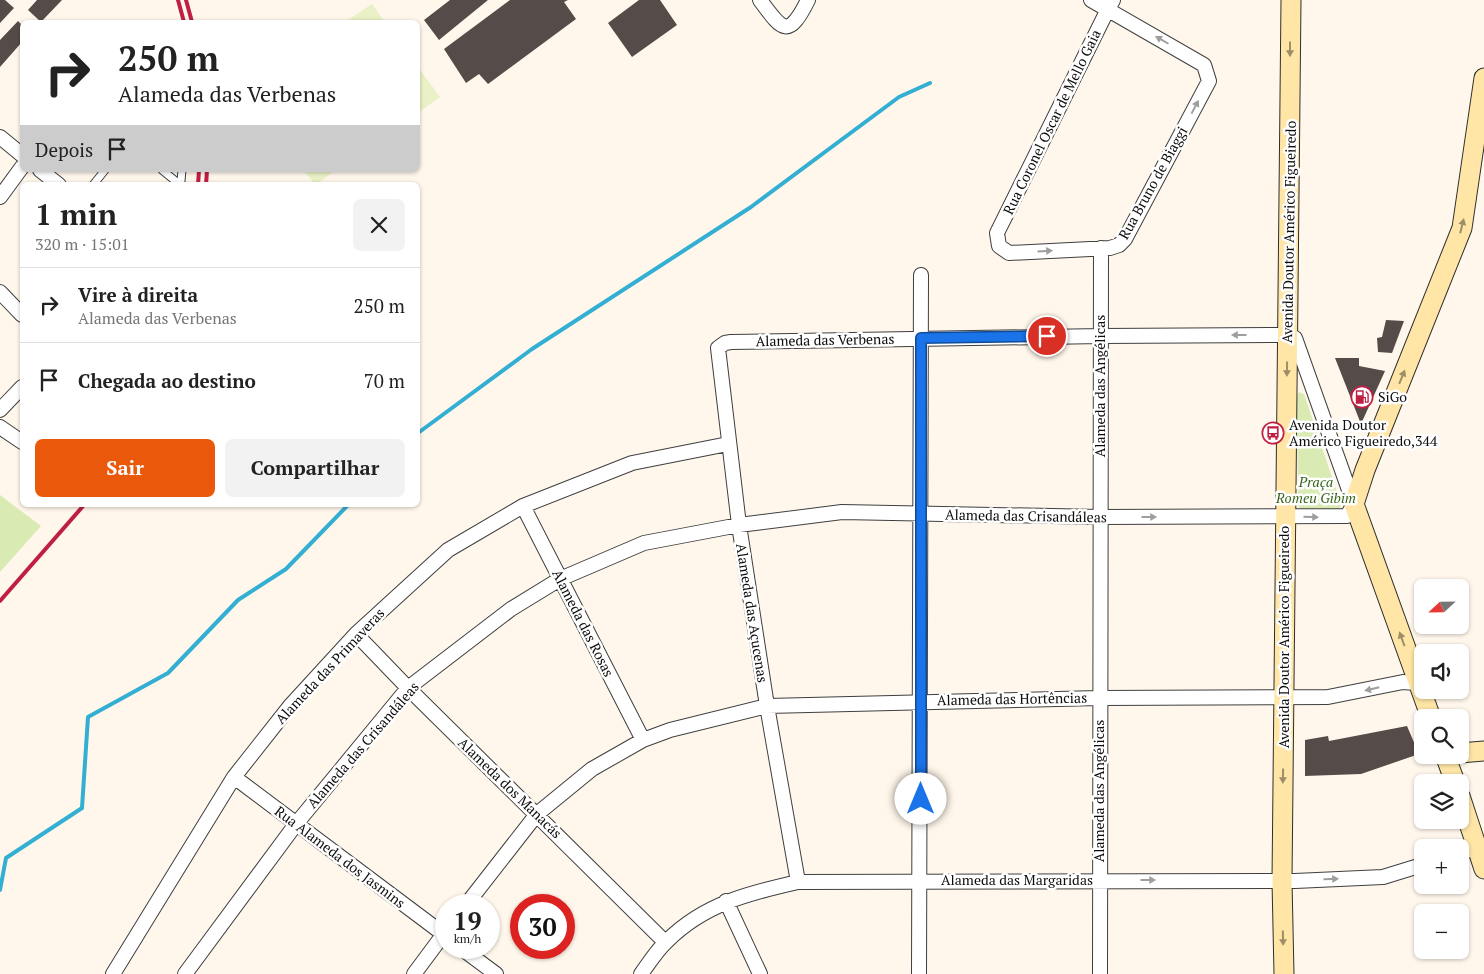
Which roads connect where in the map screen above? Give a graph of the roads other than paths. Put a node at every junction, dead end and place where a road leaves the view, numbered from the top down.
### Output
1 (760, 0) edge
2 (808, 0) edge
3 (1091, 0) edge
4 (1291, 0) edge
5 (1111, 4) edge
6 (1484, 78) edge
7 (0, 138) edge
8 (20, 150) edge
9 (20, 170) edge
10 (43, 172) edge
11 (103, 172) edge
12 (164, 172) edge
13 (55, 182) edge
14 (95, 182) edge
15 (177, 182) edge
16 (0, 197) edge
17 (999, 246) joint
18 (1100, 248) junction
19 (921, 275) dead end
20 (0, 292) edge
21 (20, 313) edge
22 (1288, 335) junction
23 (1101, 336) junction
24 (921, 338) junction
25 (722, 344) joint
26 (20, 389) edge
27 (0, 410) edge
28 (0, 427) edge
29 (20, 441) edge
30 (728, 444) junction
31 (1354, 504) junction
32 (523, 506) junction
33 (921, 514) junction
34 (1100, 517) junction
35 (1285, 517) junction
36 (739, 525) junction
37 (560, 579) junction
38 (356, 634) junction
39 (1414, 672) edge
40 (1414, 683) edge
41 (408, 688) junction
42 (1098, 698) junction
43 (1284, 698) junction
44 (921, 701) junction
45 (766, 706) junction
46 (643, 740) junction
47 (1484, 751) edge
48 (1469, 752) edge
49 (234, 777) junction
50 (536, 814) junction
51 (1469, 822) edge
52 (296, 824) junction
53 (1478, 847) junction
54 (1469, 850) edge
55 (1414, 867) edge
56 (1484, 869) edge
57 (921, 880) junction
58 (1099, 880) junction
59 (1282, 881) junction
60 (798, 882) junction
61 (474, 894) edge
62 (726, 901) junction
63 (435, 926) edge
64 (666, 942) junction
65 (435, 946) edge
66 (476, 959) edge
67 (189, 973) edge
68 (113, 974) edge
69 (414, 974) edge
70 (496, 974) edge
71 (641, 974) edge
72 (760, 974) edge
73 (919, 974) edge
74 (1100, 974) edge
75 (1284, 974) edge

1 - 2 street
3 - 5 street
4 -> 22 main road, Avenida Doutor Américo Figueiredo
5 - 17 street, Rua Coronel Oscar de Mello Gaia
18 -> 5 street, Rua Bruno de Biaggi
31 -> 6 main road
7 - 8 street
9 - 16 street
10 - 13 street
11 - 14 lane
12 - 15 lane
17 -> 18 street, Rua Bruno de Biaggi
18 - 23 street, Alameda das Angélicas
19 - 24 street
20 - 21 street
22 -> 23 street, Alameda das Verbenas
22 - 31 street
22 -> 35 main road, Avenida Doutor Américo Figueiredo
23 - 24 street, Alameda das Verbenas
23 - 34 street, Alameda das Angélicas
24 - 25 street, Alameda das Verbenas
24 - 33 street
25 - 30 street, Alameda das Açucenas
26 - 27 street
28 - 29 street
30 - 32 street, Alameda das Primaveras
30 - 36 street, Alameda das Açucenas
35 -> 31 street, Alameda das Crisandáleas
39 -> 31 main road
32 - 37 street, Alameda das Rosas
32 - 38 street, Alameda das Primaveras
33 - 34 street, Alameda das Crisandáleas
33 - 36 street, Alameda das Crisandáleas
33 - 44 street
34 -> 35 street, Alameda das Crisandáleas
34 - 42 street, Alameda das Angélicas
35 - 43 main road, Avenida Doutor Américo Figueiredo
36 - 37 street, Alameda das Crisandáleas
36 - 45 street, Alameda das Açucenas
37 - 41 street, Alameda das Crisandáleas
37 - 46 street, Alameda das Rosas
38 - 41 street, Alameda dos Manacás
38 - 49 street, Alameda das Primaveras
40 -> 43 street, Alameda das Hortências
41 - 50 street, Alameda dos Manacás
41 - 52 street, Alameda das Crisandáleas
42 - 43 street, Alameda das Hortências
42 - 44 street, Alameda das Hortências
42 - 58 street, Alameda das Angélicas
43 -> 59 main road, Avenida Doutor Américo Figueiredo
44 - 45 street, Alameda das Hortências
44 - 57 street
45 - 46 street, Alameda das Hortências
45 - 60 street, Alameda das Açucenas
46 - 50 street, Alameda das Hortências
47 - 48 main road
49 - 52 street, Rua Alameda dos Jasmins
49 - 68 street, Alameda das Primaveras
50 - 61 street, Alameda das Hortências
50 - 64 street, Alameda dos Manacás
51 - 53 main road
52 - 63 street, Rua Alameda dos Jasmins
52 - 67 street, Alameda das Crisandáleas
53 - 54 street
53 - 56 main road
59 -> 55 street, Alameda das Margaridas
57 - 58 street, Alameda das Margaridas
57 - 60 street, Alameda das Margaridas
57 - 73 street
58 -> 59 street, Alameda das Margaridas
58 - 74 street, Alameda das Angélicas
59 -> 75 main road, Avenida Doutor Américo Figueiredo
60 - 62 street, Alameda das Margaridas
62 - 64 street, Alameda das Margaridas
62 - 72 street
64 - 71 street, Alameda das Margaridas
65 - 69 street
66 - 70 street

